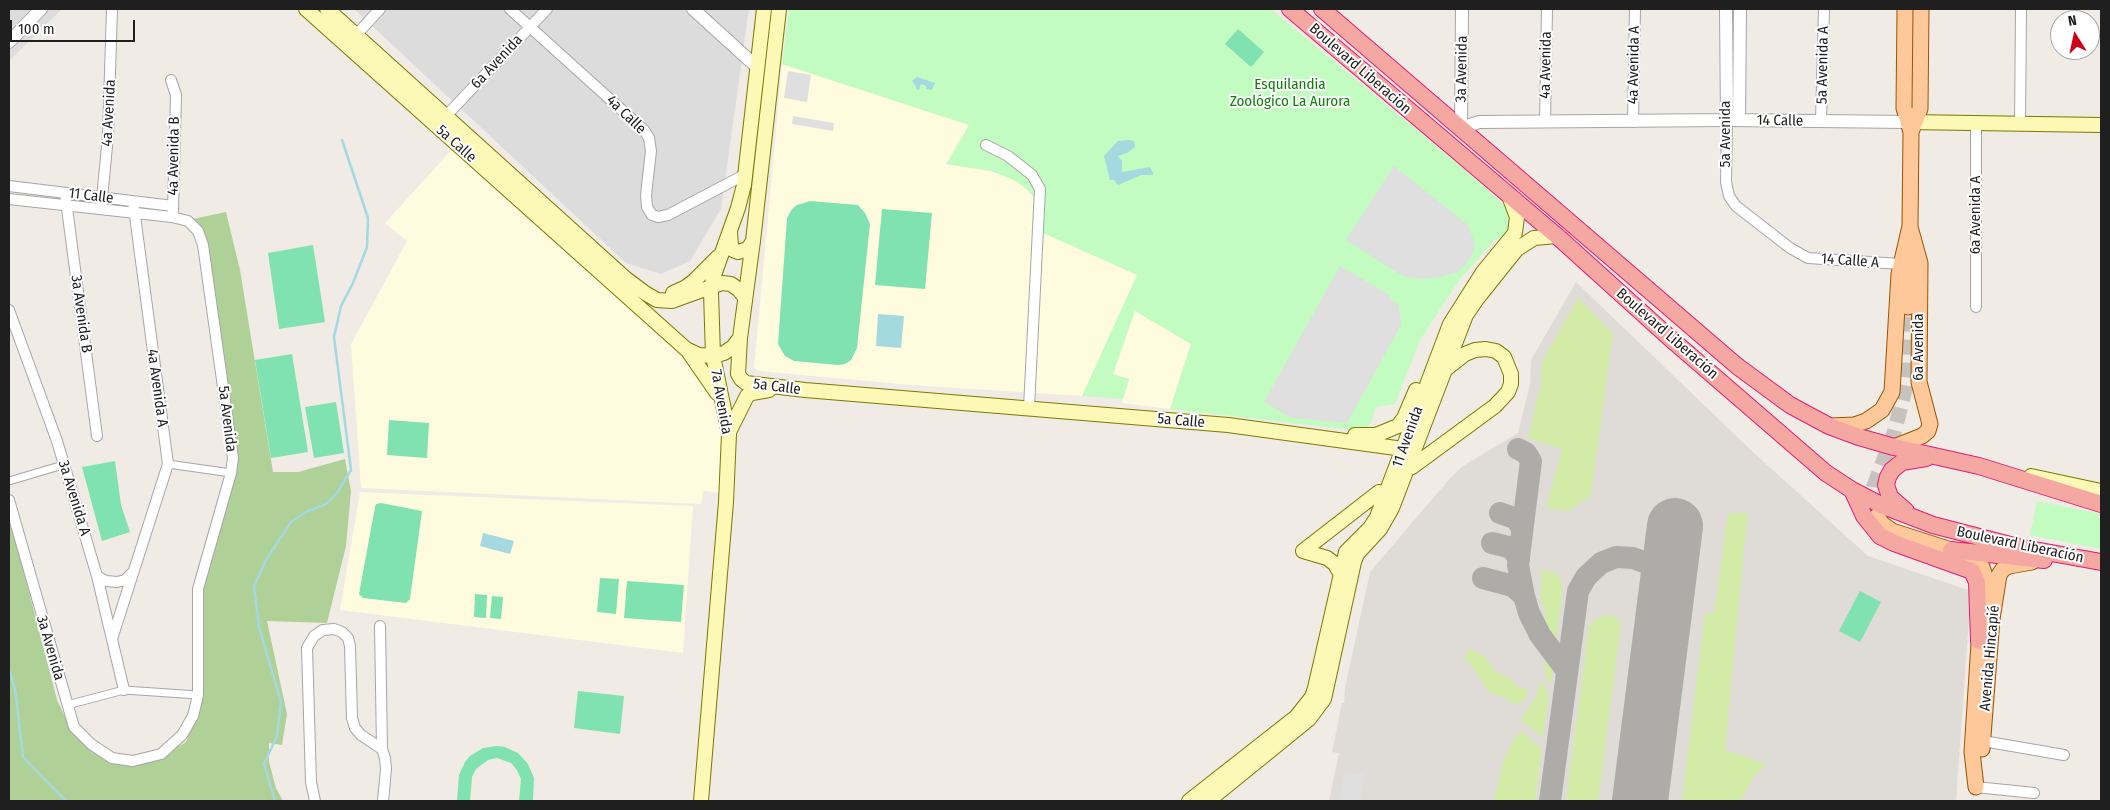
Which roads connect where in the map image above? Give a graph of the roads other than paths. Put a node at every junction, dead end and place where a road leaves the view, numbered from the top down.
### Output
1 (30, 9) edge
2 (41, 9) edge
3 (306, 9) edge
4 (327, 9) edge
5 (380, 9) edge
6 (510, 9) edge
7 (547, 9) edge
8 (693, 9) edge
9 (764, 9) edge
10 (779, 9) edge
11 (1290, 9) edge
12 (1322, 9) edge
13 (1462, 9) edge
14 (1547, 9) edge
15 (1635, 9) edge
16 (1726, 9) edge
17 (1740, 9) edge
18 (1824, 9) edge
19 (1905, 9) edge
20 (1921, 9) edge
21 (2021, 9) edge
22 (112, 13) edge
23 (530, 26) junction
24 (9, 31) edge
25 (356, 34) junction
26 (9, 42) edge
27 (758, 68) junction
28 (170, 80) dead end
29 (446, 116) junction
30 (1733, 120) junction
31 (1821, 121) junction
32 (1545, 122) junction
33 (1634, 122) junction
34 (1976, 123) junction
35 (2020, 124) junction
36 (2101, 125) edge
37 (1461, 128) junction
38 (1915, 128) junction
39 (986, 145) dead end
40 (746, 174) junction
41 (9, 186) edge
42 (65, 193) junction
43 (1509, 196) junction
44 (103, 197) junction
45 (9, 199) edge
46 (132, 201) junction
47 (66, 205) junction
48 (173, 206) junction
49 (101, 209) junction
50 (133, 213) junction
51 (172, 217) junction
52 (1910, 226) junction
53 (730, 231) junction
54 (1557, 236) junction
55 (1775, 238) joint
56 (753, 241) junction
57 (724, 250) junction
58 (1900, 264) junction
59 (712, 286) junction
60 (645, 292) junction
61 (744, 296) junction
62 (1908, 307) tunnel mouth
63 (1976, 307) dead end
64 (9, 310) edge
65 (1450, 324) junction
66 (740, 338) junction
67 (686, 349) junction
68 (713, 356) junction
69 (1443, 371) junction
70 (804, 390) junction
71 (723, 401) junction
72 (1029, 408) junction
73 (1228, 425) junction
74 (1829, 426) junction
75 (729, 434) junction
76 (97, 436) dead end
77 (1450, 438) junction
78 (1420, 447) dead end
79 (1894, 447) junction
80 (1396, 448) dead end
81 (1941, 457) junction
82 (168, 464) junction
83 (63, 465) junction
84 (1979, 466) junction
85 (1412, 467) dead end
86 (231, 473) junction
87 (9, 481) edge
88 (1852, 490) junction
89 (2101, 491) edge
90 (1379, 492) dead end
91 (9, 500) edge
92 (2101, 504) edge
93 (1877, 516) dead end
94 (1933, 525) junction
95 (1951, 550) junction
96 (2060, 555) junction
97 (2041, 561) junction
98 (2100, 563) edge
99 (134, 571) junction
100 (1340, 573) junction
101 (97, 576) junction
102 (380, 626) dead end
103 (112, 639) junction
104 (1979, 642) junction
105 (124, 690) junction
106 (1320, 693) junction
107 (198, 695) junction
108 (66, 705) junction
109 (1982, 741) junction
110 (382, 749) junction
111 (2064, 755) dead end
112 (2034, 793) dead end
113 (1975, 794) edge
114 (315, 801) edge
115 (383, 801) edge
116 (701, 801) edge
117 (1190, 801) edge
118 (1208, 801) edge

1 - 24 street
2 - 26 street
3 - 67 main road, 5a Calle
4 - 25 main road, 5a Calle
5 - 25 street
6 - 23 street, 4a Calle
7 - 23 street, 6a Avenida
8 - 27 street
9 - 27 main road, 7a Avenida
10 - 56 main road
11 - 43 highway, Boulevard Liberación
12 - 37 highway, Boulevard Liberación
13 - 37 street, 3a Avenida
14 - 32 street, 4a Avenida
15 - 33 street, 4a Avenida A
16 - 30 street, 5a Avenida
17 - 30 street, 5a Avenida
18 - 31 street, 5a Avenida A
19 - 38 main road, 6a Avenida
20 - 38 main road, 6a Avenida
21 - 35 street
22 - 44 street, 4a Avenida
23 - 29 street, 6a Avenida
23 - 40 street, 4a Calle
25 - 29 main road, 5a Calle
27 - 40 main road, 7a Avenida
28 - 48 street, 4a Avenida B
29 - 60 main road, 5a Calle
30 - 31 street, 14 Calle
30 - 33 street, 14 Calle
30 - 55 street, 5a Avenida
31 - 38 street, 14 Calle
32 - 33 street, 14 Calle
32 - 37 street, 14 Calle
34 - 35 main road, 14 Calle
34 - 38 main road, 14 Calle
34 - 63 street, 6a Avenida A
35 - 36 main road, 14 Calle
37 - 74 highway, Boulevard Liberación
38 - 52 main road, 6a Avenida
39 - 72 street
40 - 53 main road, 7a Avenida
41 - 42 street, 11 Calle
42 - 44 street, 11 Calle
42 - 47 street, 3a Avenida B
43 - 54 highway, Boulevard Liberación
43 - 65 main road, 11 Avenida
44 - 46 street, 11 Calle
44 - 49 street, 4a Avenida
45 - 47 street, 11 Calle
46 - 48 street, 11 Calle
46 - 50 street, 4a Avenida A
47 - 49 street, 11 Calle
47 - 76 street, 3a Avenida B
48 - 51 street, 4a Avenida B
49 - 50 street, 11 Calle
50 - 51 street, 11 Calle
50 - 82 street, 4a Avenida A
51 - 86 street, 5a Avenida
52 - 58 main road, 6a Avenida
52 - 62 main road
52 - 79 main road, 6a Avenida
53 - 56 main road
53 - 57 main road, 7a Avenida
54 - 69 main road, 11 Avenida
54 - 88 highway, Boulevard Liberación
55 - 58 street, 14 Calle A
56 - 61 main road
57 - 59 main road, 7a Avenida
57 - 60 main road
58 - 74 main road, 6a Avenida
59 - 60 main road, 5a Calle
59 - 61 main road, 5a Calle
59 - 68 main road, 7a Avenida
61 - 66 main road
64 - 83 street, 3a Avenida A
65 - 73 main road
65 - 100 main road, 11 Avenida
66 - 68 main road
66 - 70 main road, 5a Calle
67 - 68 main road, 5a Calle
67 - 71 main road
68 - 71 main road, 7a Avenida
69 - 77 main road
69 - 106 main road, 11 Avenida
70 - 72 main road, 5a Calle
70 - 75 main road
71 - 75 main road, 7a Avenida
72 - 73 main road, 5a Calle
73 - 80 main road, 5a Calle
74 - 79 highway, Boulevard Liberación
75 - 116 main road, 7a Avenida
77 - 78 main road
77 - 85 main road
79 - 81 highway, Boulevard Liberación
81 - 84 highway, Boulevard Liberación
81 - 94 highway
82 - 86 street
82 - 99 street, 4a Avenida A
83 - 87 street
83 - 101 street, 3a Avenida A
84 - 89 main road, Boulevard Liberación
84 - 92 highway, Boulevard Liberación
86 - 107 street, 5a Avenida
88 - 94 highway, Boulevard Liberación
88 - 104 highway
90 - 100 main road
91 - 108 street, 3a Avenida
93 - 95 main road, Avenida Hincapié
94 - 96 highway, Boulevard Liberación
95 - 97 highway
95 - 104 main road, Avenida Hincapié
96 - 97 highway
96 - 98 highway, Boulevard Liberación
97 - 109 main road, Avenida Hincapié
99 - 101 street
99 - 103 street, 4a Avenida A
100 - 106 main road, 11 Avenida
101 - 103 street, 3a Avenida A
102 - 110 street
103 - 105 street, 3a Avenida A
104 - 113 main road, Avenida Hincapié
105 - 107 street
105 - 108 street
106 - 117 main road
106 - 118 main road
107 - 108 street, 3a Avenida
109 - 111 street
109 - 113 main road, Avenida Hincapié
110 - 114 street
110 - 115 street
112 - 113 street

